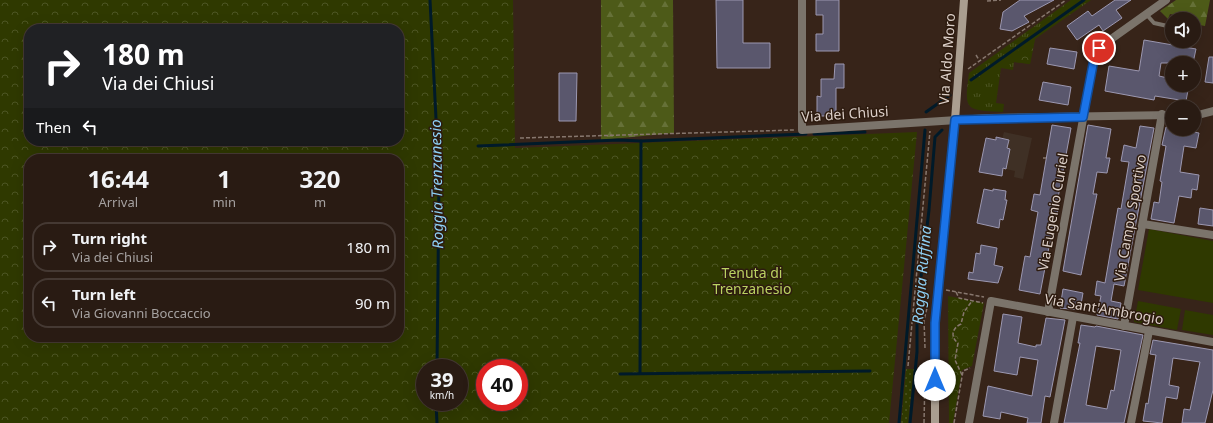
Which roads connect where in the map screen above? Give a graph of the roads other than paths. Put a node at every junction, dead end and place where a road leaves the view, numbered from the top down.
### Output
1 (802, 0) edge
2 (964, 0) edge
3 (1166, 0) edge
4 (1146, 14) junction
5 (1165, 25) edge
6 (1213, 111) edge
7 (1162, 114) junction
8 (1165, 114) edge
9 (1201, 114) edge
10 (1083, 117) junction
11 (955, 120) junction
12 (1143, 224) junction
13 (1213, 235) edge
14 (1048, 312) junction
15 (1073, 317) junction
16 (1124, 326) junction
17 (1150, 331) junction
18 (1213, 342) edge
19 (935, 423) edge
20 (969, 423) edge
21 (1054, 423) edge
22 (1131, 423) edge

1 - 11 street, Via dei Chiusi
2 - 11 street, Via Aldo Moro
3 - 4 street, Via Eugenio Curiel
4 - 5 lane
4 - 10 street, Via Eugenio Curiel
6 - 9 street
7 - 8 street, Via dei Chiusi
7 - 10 street, Via dei Chiusi
7 - 12 street, Via Campo Sportivo
10 - 11 street, Via dei Chiusi
10 - 14 street, Via Eugenio Curiel
11 - 19 street, Via Aldo Moro
12 - 13 street
12 - 16 street, Via Campo Sportivo
14 - 15 street, Via Sant'Ambrogio
14 - 20 street, Via Sant'Ambrogio
15 - 16 street, Via Sant'Ambrogio
15 - 21 street
16 - 17 street, Via Sant'Ambrogio
17 - 18 street, Via Sant'Ambrogio
17 - 22 street

